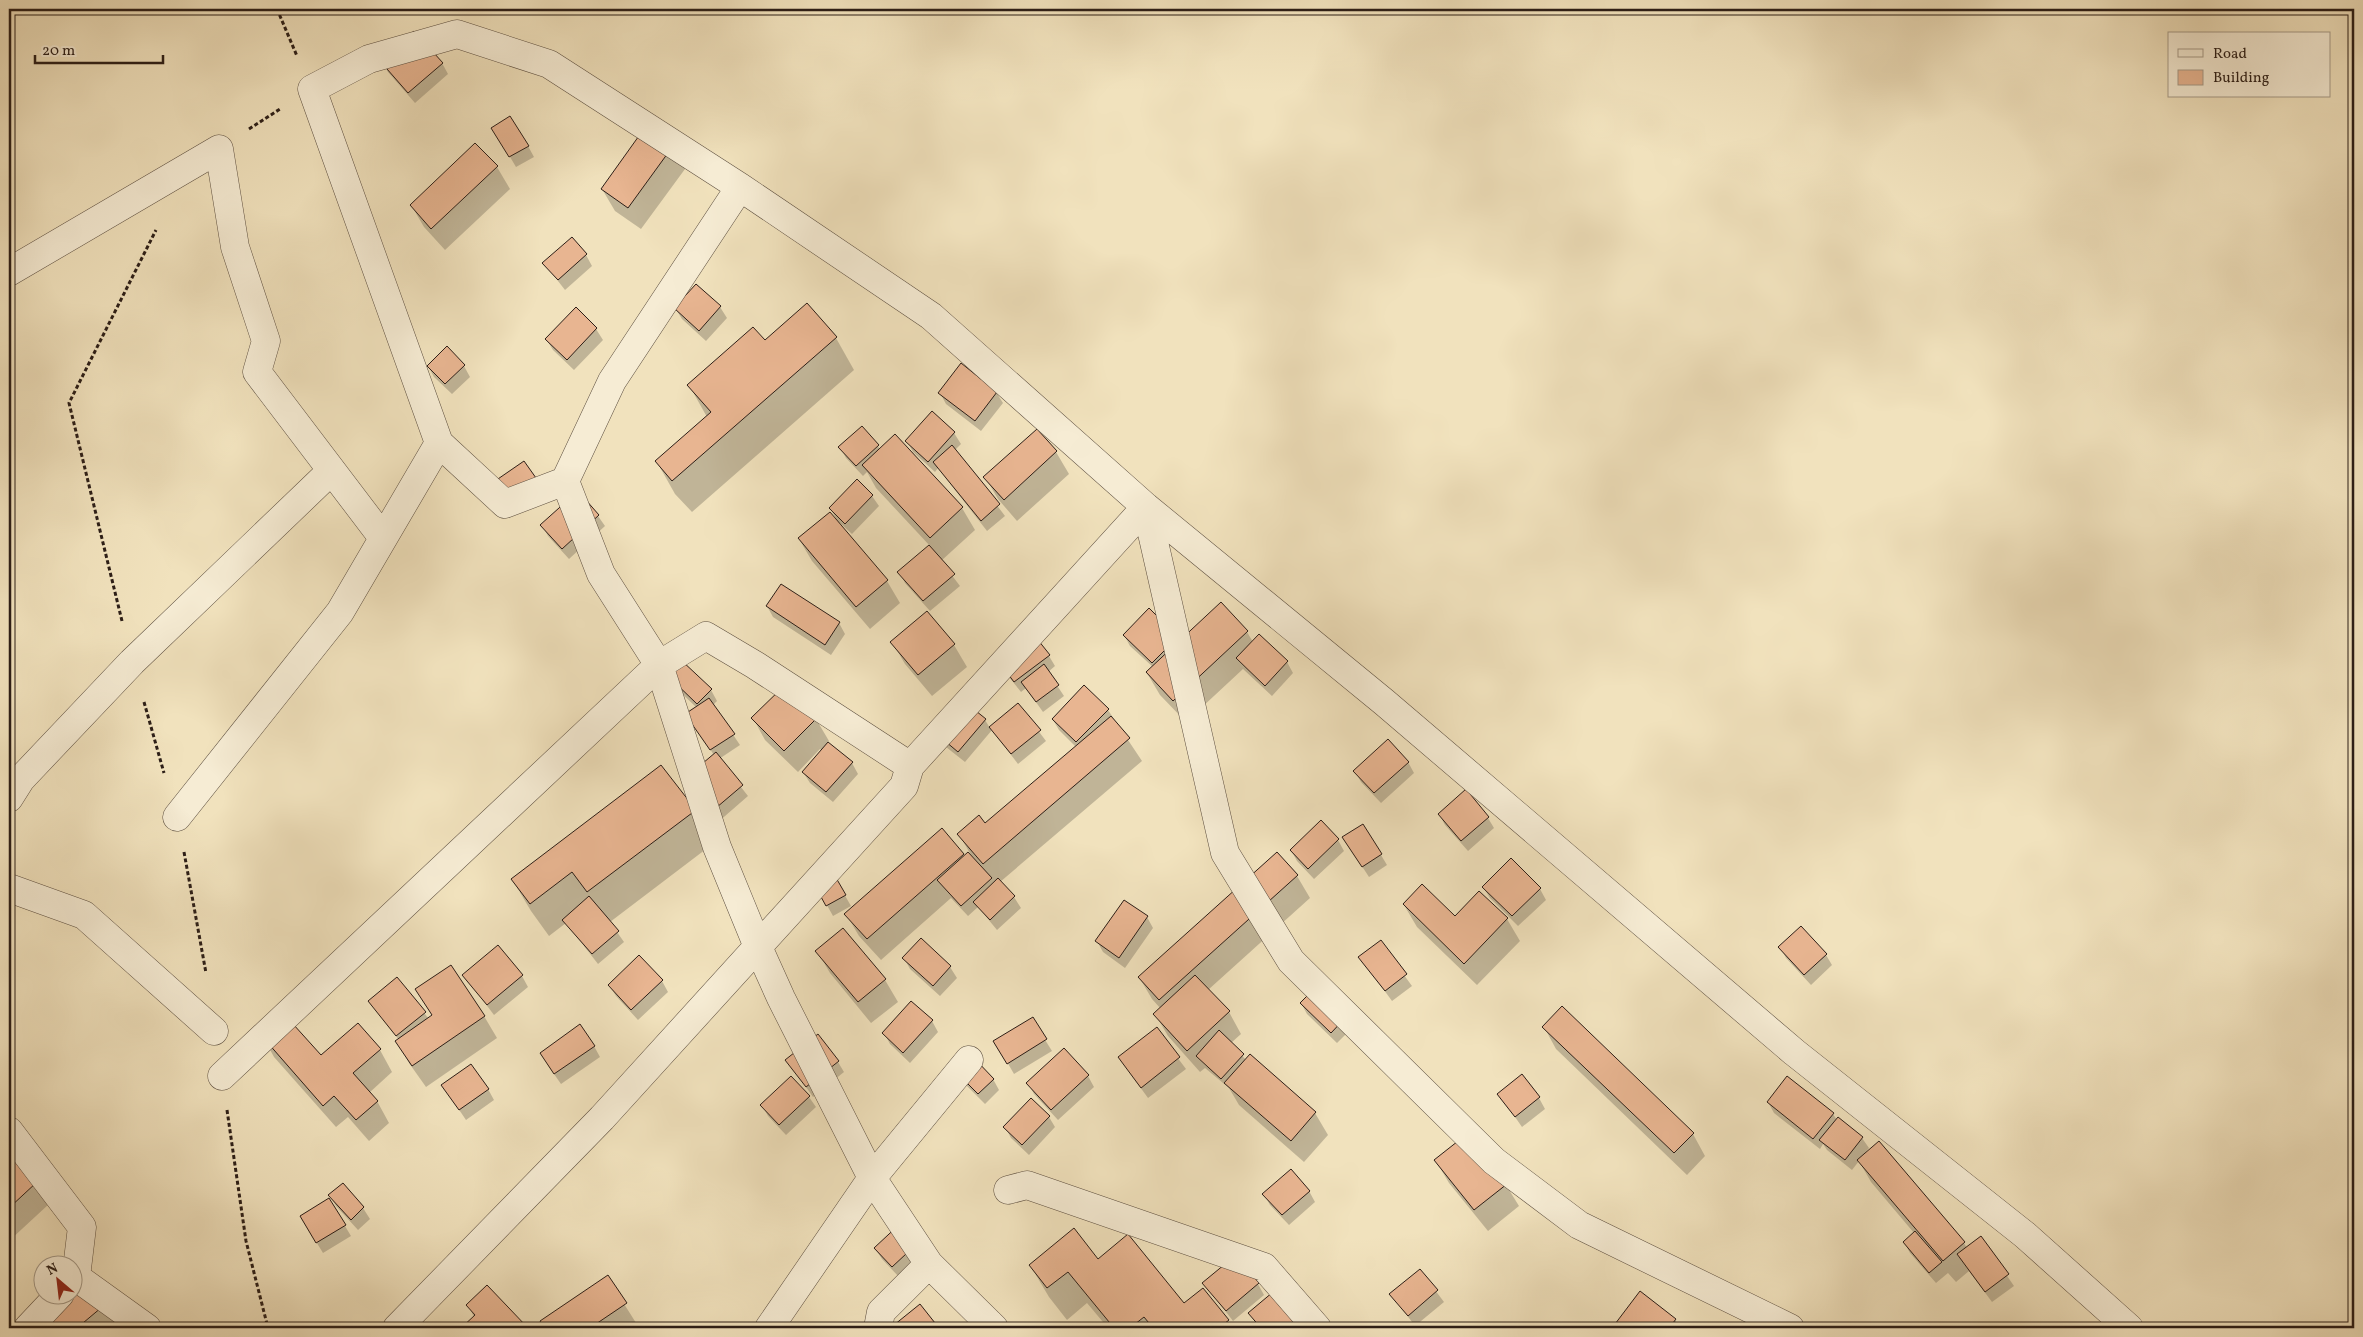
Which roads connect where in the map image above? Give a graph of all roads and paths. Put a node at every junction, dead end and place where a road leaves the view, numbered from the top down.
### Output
1 (740, 187) junction
2 (9, 272) edge
3 (439, 443) junction
4 (332, 471) junction
5 (565, 481) junction
6 (1146, 507) junction
7 (383, 538) junction
8 (659, 665) junction
9 (910, 766) junction
10 (9, 798) edge
11 (177, 817) dead end
12 (9, 888) edge
13 (758, 947) junction
14 (214, 1031) dead end
15 (969, 1060) dead end
16 (222, 1076) dead end
17 (9, 1131) edge
18 (872, 1178) junction
19 (1008, 1190) dead end
20 (76, 1254) edge
21 (929, 1264) junction
22 (82, 1291) edge
23 (50, 1304) edge
24 (28, 1328) edge
25 (147, 1328) edge
26 (397, 1328) edge
27 (769, 1328) edge
28 (878, 1328) edge
29 (994, 1328) edge
30 (1317, 1328) edge
31 (1790, 1328) edge
32 (2129, 1328) edge

1 - 3 street
1 - 5 street
1 - 6 street
2 - 4 street
3 - 5 street
3 - 7 street
4 - 7 street
4 - 10 street
5 - 8 street
6 - 9 street
6 - 31 street
6 - 32 street
7 - 11 street
8 - 9 street
8 - 13 street
8 - 16 street
9 - 13 street
12 - 14 street
13 - 18 street
13 - 26 street
15 - 18 street
17 - 20 street
18 - 21 street
18 - 27 street
19 - 30 street
21 - 28 street
21 - 29 street
22 - 25 street
23 - 24 street

